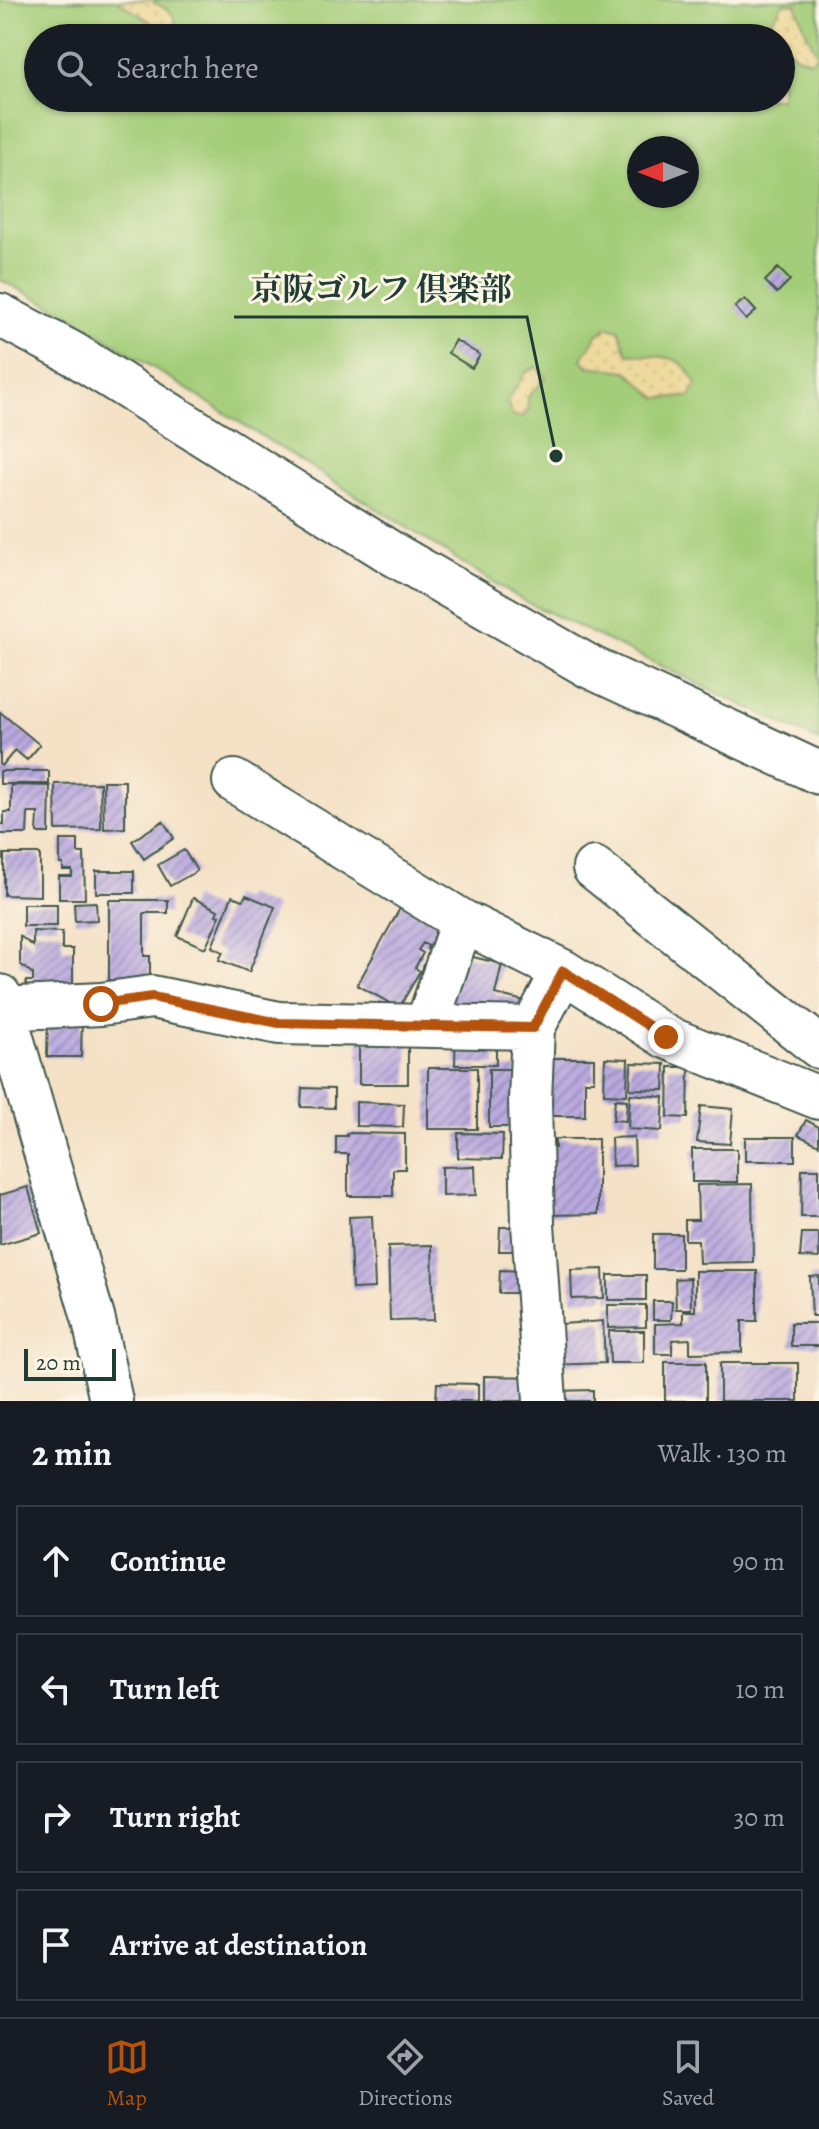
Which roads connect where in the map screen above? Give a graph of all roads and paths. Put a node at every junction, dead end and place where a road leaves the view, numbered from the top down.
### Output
1 (0, 315) edge
2 (819, 773) edge
3 (234, 781) dead end
4 (594, 868) dead end
5 (462, 921) junction
6 (563, 971) junction
7 (1, 1005) edge
8 (427, 1024) junction
9 (533, 1028) junction
10 (819, 1047) edge
11 (819, 1098) edge
12 (111, 1401) edge
13 (545, 1401) edge

1 - 2 street
3 - 5 street
4 - 10 street
5 - 6 street
5 - 8 street
6 - 9 street
6 - 11 street
7 - 8 street
7 - 12 street
8 - 9 street
9 - 13 street

